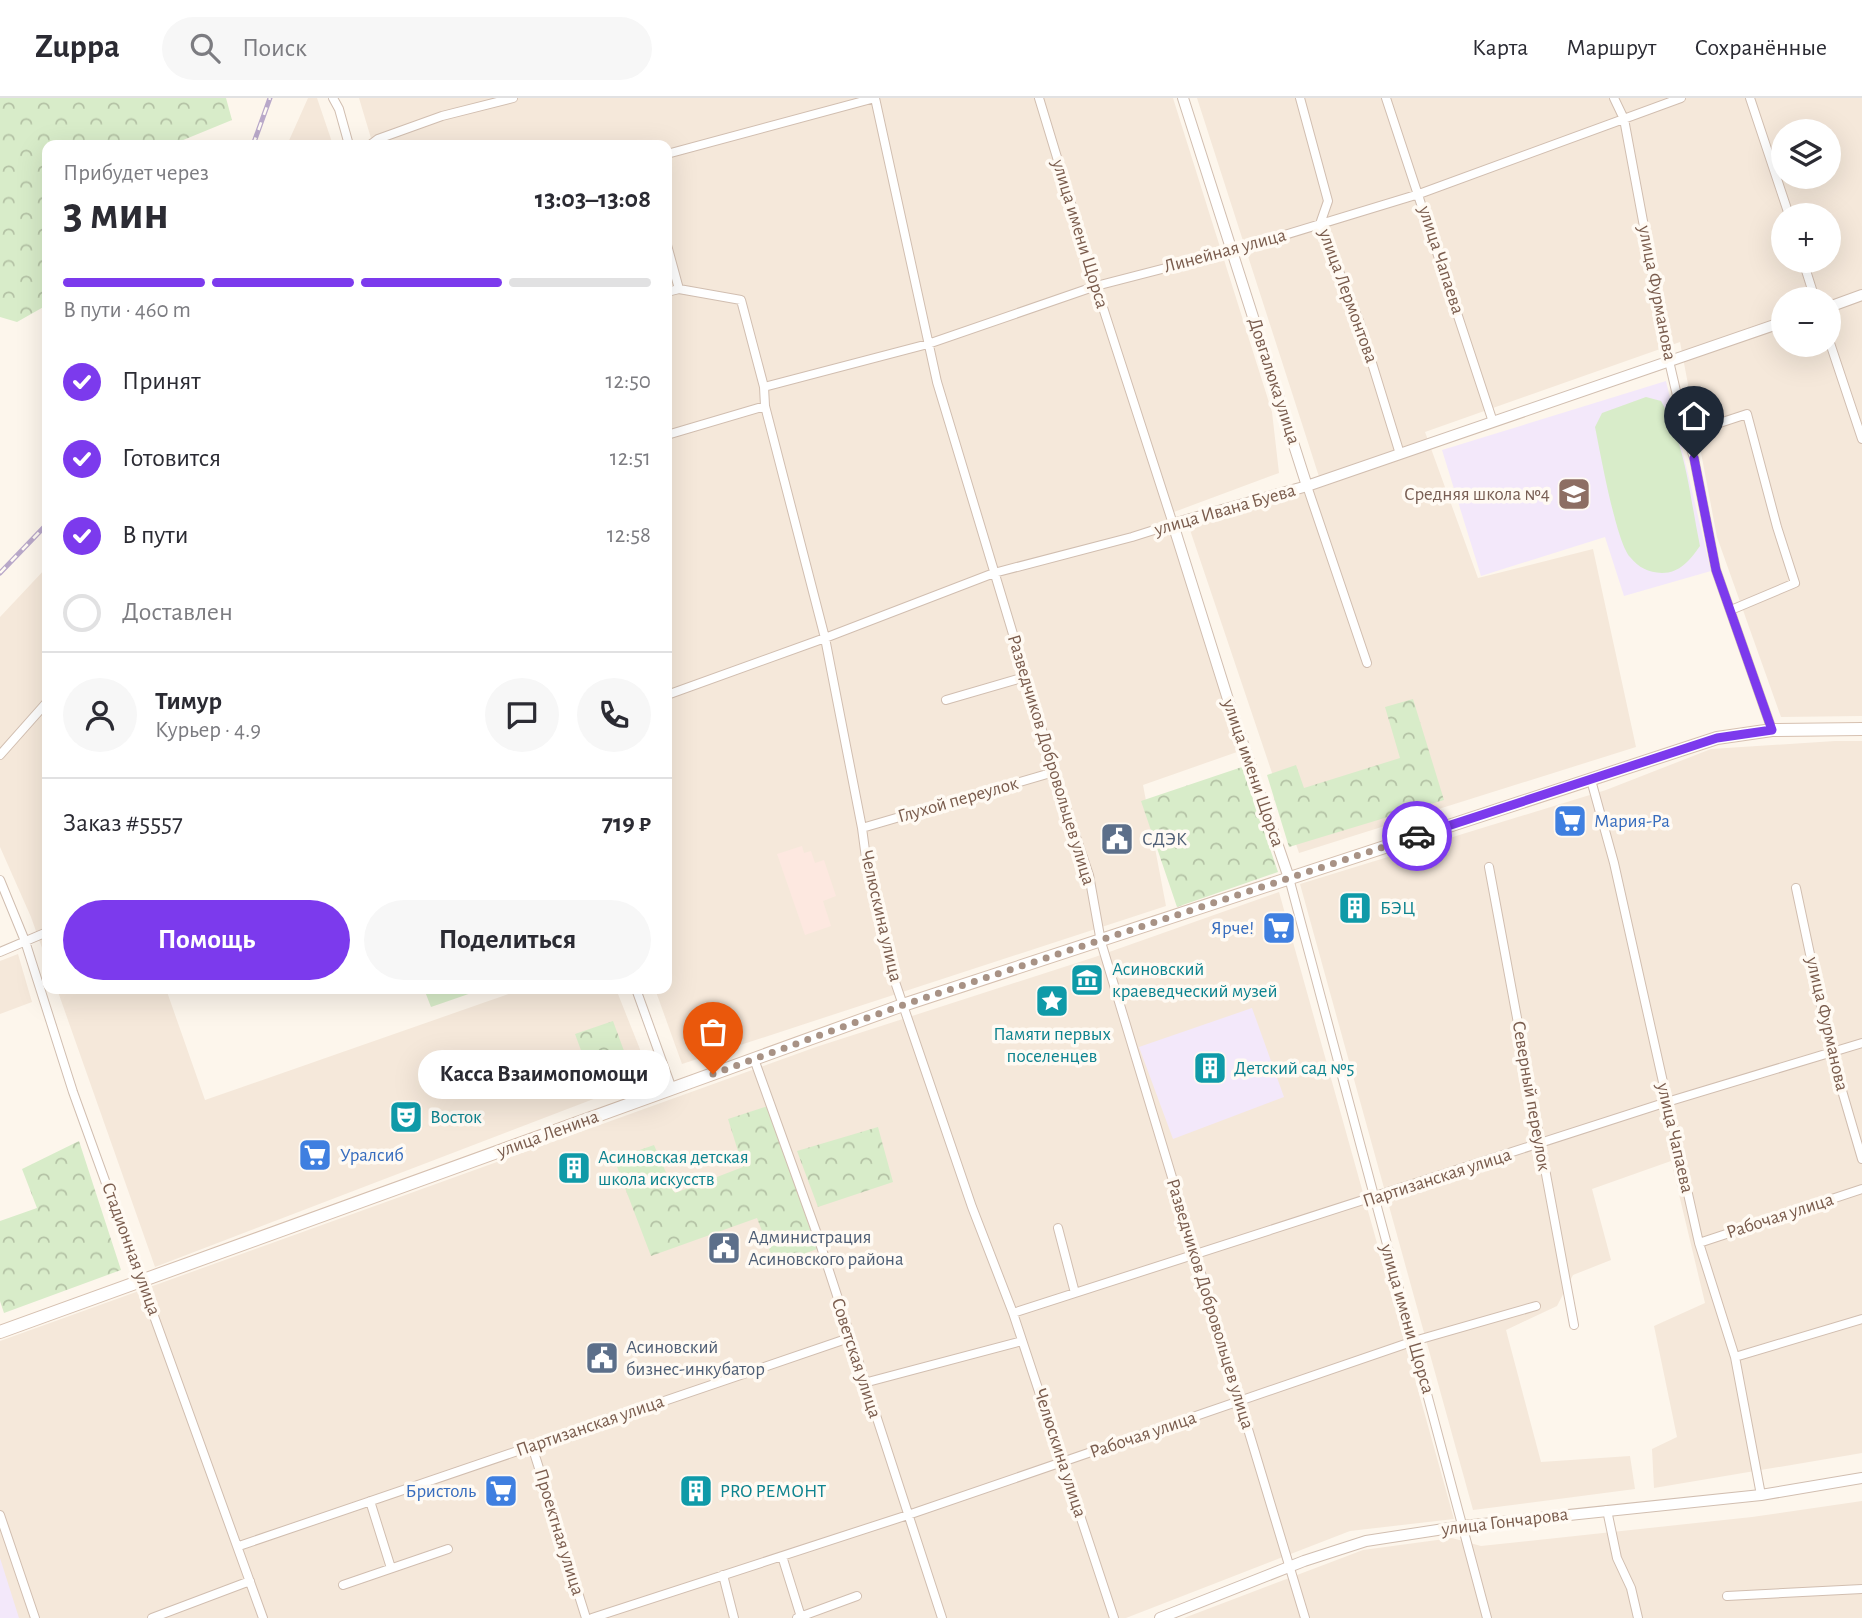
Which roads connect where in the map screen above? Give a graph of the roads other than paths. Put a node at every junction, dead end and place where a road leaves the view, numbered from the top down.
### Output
1 (333, 98) edge
2 (340, 98) edge
3 (513, 98) edge
4 (875, 98) edge
5 (1039, 98) edge
6 (1183, 98) edge
7 (1300, 98) edge
8 (1387, 98) edge
9 (1614, 98) edge
10 (1681, 98) edge
11 (1750, 98) edge
12 (339, 109) junction
13 (1624, 119) junction
14 (348, 140) edge
15 (377, 140) edge
16 (672, 154) edge
17 (1419, 194) junction
18 (1785, 203) edge
19 (1320, 225) junction
20 (1232, 251) junction
21 (672, 262) edge
22 (1096, 286) junction
23 (680, 289) junction
24 (672, 291) edge
25 (1862, 295) edge
26 (1841, 303) edge
27 (1771, 326) edge
28 (929, 344) junction
29 (1835, 357) edge
30 (1669, 361) junction
31 (764, 387) junction
32 (765, 406) junction
33 (1493, 422) junction
34 (672, 434) edge
35 (1686, 434) junction
36 (1862, 439) edge
37 (1400, 454) junction
38 (1307, 486) junction
39 (1172, 524) junction
40 (994, 573) junction
41 (1731, 610) junction
42 (825, 639) junction
43 (1367, 663) dead end
44 (1026, 677) junction
45 (672, 693) edge
46 (946, 700) dead end
47 (42, 708) edge
48 (1862, 729) edge
49 (1772, 730) junction
50 (0, 755) edge
51 (1054, 772) junction
52 (1591, 780) junction
53 (862, 828) junction
54 (1489, 867) dead end
55 (1289, 877) junction
56 (0, 880) edge
57 (1796, 887) dead end
58 (42, 934) edge
59 (25, 941) junction
60 (1101, 942) junction
61 (0, 952) edge
62 (42, 993) edge
63 (42, 994) edge
64 (637, 994) edge
65 (903, 1005) junction
66 (1862, 1043) edge
67 (1830, 1053) junction
68 (754, 1059) junction
69 (673, 1089) junction
70 (1667, 1102) junction
71 (1539, 1144) junction
72 (1862, 1159) edge
73 (1862, 1189) edge
74 (1374, 1199) junction
75 (1058, 1228) dead end
76 (1699, 1243) junction
77 (1196, 1254) junction
78 (143, 1281) junction
79 (1075, 1293) junction
80 (1536, 1306) dead end
81 (1013, 1313) junction
82 (1862, 1319) edge
83 (1574, 1325) dead end
84 (0, 1332) edge
85 (849, 1338) junction
86 (1022, 1341) junction
87 (1414, 1341) junction
88 (1735, 1357) junction
89 (864, 1383) junction
90 (1240, 1402) junction
91 (532, 1446) junction
92 (1063, 1462) junction
93 (1862, 1478) edge
94 (1761, 1495) junction
95 (370, 1501) junction
96 (1607, 1510) junction
97 (0, 1515) edge
98 (908, 1515) junction
99 (1463, 1526) junction
100 (239, 1546) junction
101 (448, 1549) dead end
102 (782, 1556) junction
103 (391, 1568) junction
104 (1288, 1568) junction
105 (723, 1575) junction
106 (250, 1581) junction
107 (343, 1584) dead end
108 (1862, 1589) edge
109 (857, 1596) dead end
110 (1727, 1596) dead end
111 (799, 1617) edge
112 (35, 1618) edge
113 (152, 1618) edge
114 (263, 1618) edge
115 (586, 1618) edge
116 (592, 1618) edge
117 (734, 1618) edge
118 (942, 1618) edge
119 (1114, 1618) edge
120 (1160, 1618) edge
121 (1305, 1618) edge
122 (1487, 1618) edge
123 (1638, 1618) edge

1 - 12 street
2 - 12 street
3 - 15 street
4 - 16 street
4 - 28 street, Разведчиков Добровольцев улица
5 - 22 street, улица имени Щорса
6 - 20 street, Довгалюка улица
7 - 19 street, улица Лермонтова
8 - 17 street, улица Чапаева
9 - 13 street, улица Фурманова
10 - 13 street, Линейная улица
11 - 18 street
12 - 14 street
13 - 17 street, Линейная улица
13 - 30 street, улица Фурманова
17 - 19 street, Линейная улица
17 - 33 street, улица Чапаева
19 - 20 street, Линейная улица
19 - 37 street, улица Лермонтова
20 - 22 street, Линейная улица
20 - 38 street, Довгалюка улица
21 - 23 street
22 - 28 street, Линейная улица
22 - 39 street, улица имени Щорса
23 - 24 street
23 - 31 street, Челюскина улица
25 - 26 street
27 - 30 street, улица Ивана Буева
28 - 31 street, Линейная улица
28 - 40 street, Разведчиков Добровольцев улица
29 - 36 street
30 - 33 street, улица Ивана Буева
30 - 35 street, улица Фурманова
31 - 32 street, Челюскина улица
32 - 34 street
32 - 42 street, Челюскина улица
33 - 37 street, улица Ивана Буева
35 - 41 street, улица Фурманова
35 - 41 street
37 - 38 street, улица Ивана Буева
38 - 39 street, улица Ивана Буева
38 - 43 street, Довгалюка улица
39 - 40 street, улица Ивана Буева
39 - 55 street, улица имени Щорса
40 - 42 street, улица Ивана Буева
40 - 44 street, Разведчиков Добровольцев улица
41 - 49 street, улица Фурманова
42 - 45 street, улица Ивана Буева
42 - 53 street, Челюскина улица
44 - 46 street
44 - 51 street, Разведчиков Добровольцев улица
47 - 50 street
48 - 49 main road, улица Ленина
49 - 52 main road, улица Ленина
51 - 53 street, Глухой переулок
51 - 60 street, Разведчиков Добровольцев улица
52 - 55 main road, улица Ленина
52 - 70 street, улица Чапаева
53 - 65 street, Челюскина улица
54 - 71 street, Северный переулок
55 - 60 main road, улица Ленина
55 - 74 street, улица имени Щорса
56 - 59 street, Стадионная улица
57 - 67 street, улица Фурманова
58 - 59 street
59 - 61 street
59 - 62 street, Стадионная улица
60 - 65 main road, улица Ленина
60 - 77 street, Разведчиков Добровольцев улица
63 - 78 street, Стадионная улица
64 - 69 street
65 - 68 main road, улица Ленина
65 - 81 street, Челюскина улица
66 - 67 street, Партизанская улица
67 - 70 street, Партизанская улица
67 - 72 street, улица Фурманова
68 - 69 main road, улица Ленина
68 - 85 street, Советская улица
69 - 78 main road, улица Ленина
70 - 71 street, Партизанская улица
70 - 76 street, улица Чапаева
71 - 74 street, Партизанская улица
71 - 83 street, Северный переулок
73 - 76 street, Рабочая улица
74 - 77 street, Партизанская улица
74 - 87 street, улица имени Щорса
75 - 79 street
76 - 88 street, улица Чапаева
77 - 79 street, Партизанская улица
77 - 90 street, Разведчиков Добровольцев улица
78 - 84 main road, улица Ленина
78 - 100 street, Стадионная улица
79 - 81 street, Партизанская улица
80 - 87 street, Рабочая улица
81 - 86 street, Челюскина улица
82 - 88 street
85 - 89 street, Советская улица
85 - 91 street, Партизанская улица
86 - 89 street
86 - 92 street, Челюскина улица
87 - 90 street, Рабочая улица
87 - 99 street, улица имени Щорса
88 - 94 street, улица Чапаева
89 - 98 street, Советская улица
90 - 92 street, Рабочая улица
90 - 104 street, Разведчиков Добровольцев улица
91 - 95 street, Партизанская улица
91 - 115 street, Проектная улица
92 - 98 street, Рабочая улица
92 - 119 street, Челюскина улица
93 - 94 street, улица Гончарова
94 - 96 street, улица Гончарова
95 - 100 street, Партизанская улица
95 - 103 street
96 - 99 street, улица Гончарова
96 - 123 street
97 - 112 street
98 - 102 street, Рабочая улица
98 - 118 street, Советская улица
99 - 104 street, улица Гончарова
99 - 122 street, улица имени Щорса
100 - 106 street, Стадионная улица
101 - 103 street
102 - 105 street, Рабочая улица
102 - 111 street
103 - 107 street
104 - 120 street, улица Гончарова
104 - 121 street, Разведчиков Добровольцев улица
105 - 116 street, Рабочая улица
105 - 117 street
106 - 113 street
106 - 114 street, Стадионная улица
108 - 110 street
109 - 111 street

